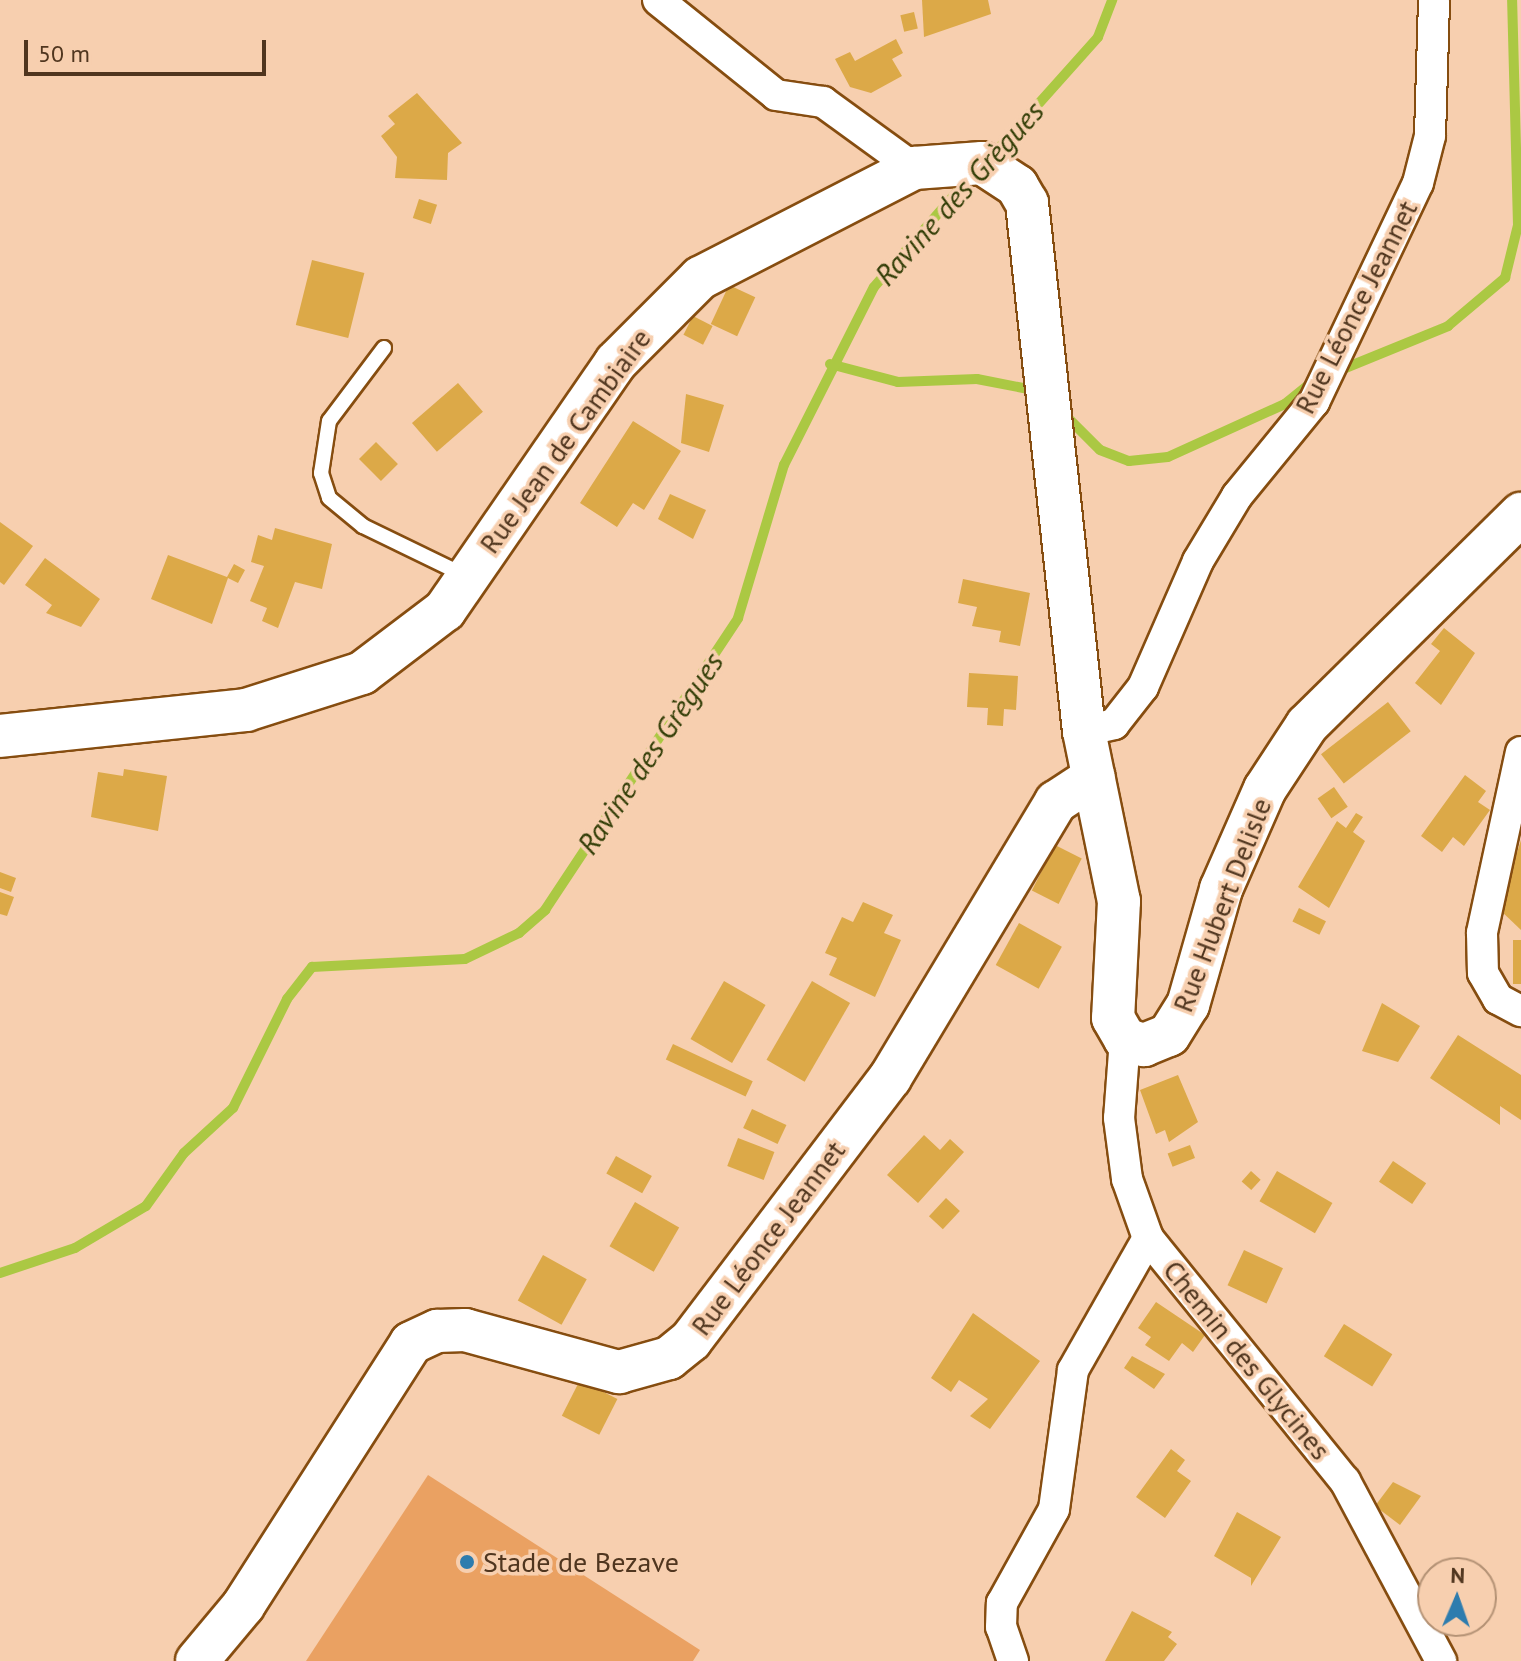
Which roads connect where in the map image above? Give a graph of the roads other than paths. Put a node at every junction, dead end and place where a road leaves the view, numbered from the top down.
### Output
1 (658, 0) edge
2 (1434, 0) edge
3 (933, 165) junction
4 (384, 348) dead end
5 (1521, 514) edge
6 (468, 577) junction
7 (1084, 731) junction
8 (0, 736) edge
9 (1521, 752) edge
10 (1094, 777) junction
11 (1521, 1011) edge
12 (1125, 1039) junction
13 (1148, 1238) junction
14 (197, 1661) edge
15 (1013, 1661) edge
16 (1441, 1661) edge

1 - 3 street
2 - 7 street, Rue Léonce Jeannet
3 - 6 main road, Rue Jean de Cambiaire
3 - 7 main road
4 - 6 lane
5 - 12 main road, Rue Hubert Delisle
6 - 8 main road, Rue Jean de Cambiaire
7 - 10 main road
9 - 11 street
10 - 12 main road
10 - 14 main road, Rue Léonce Jeannet
12 - 13 street, Chemin des Glycines
13 - 15 street
13 - 16 street, Chemin des Glycines

